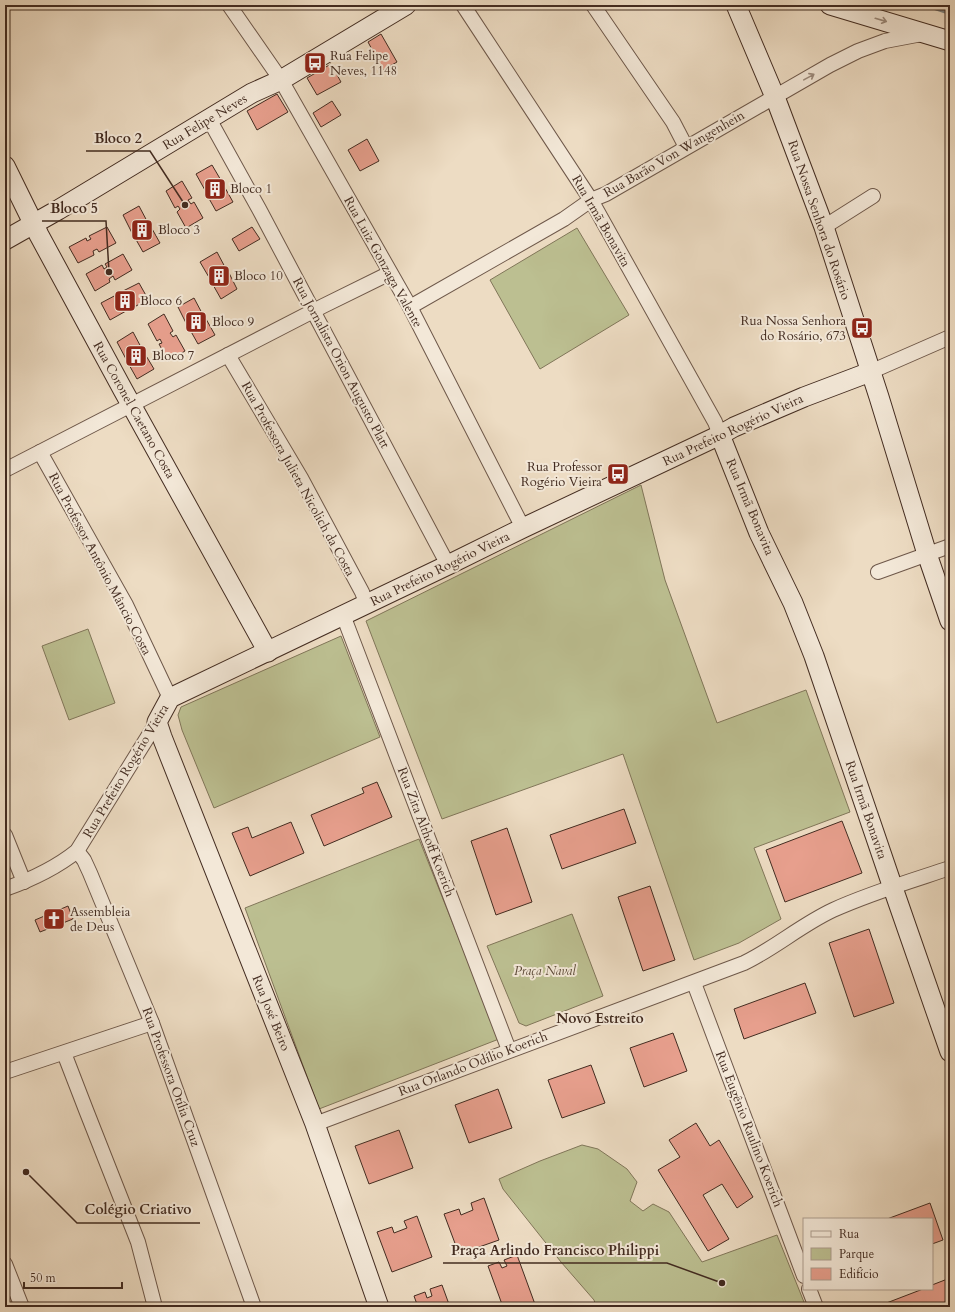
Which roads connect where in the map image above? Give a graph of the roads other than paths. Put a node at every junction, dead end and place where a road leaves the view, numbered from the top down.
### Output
1 (229, 5) edge
2 (406, 5) edge
3 (463, 5) edge
4 (593, 5) edge
5 (736, 5) edge
6 (830, 5) edge
7 (926, 33) junction
8 (950, 41) edge
9 (281, 80) junction
10 (775, 97) junction
11 (209, 119) junction
12 (686, 147) junction
13 (5, 166) edge
14 (873, 196) dead end
15 (591, 200) junction
16 (33, 224) junction
17 (824, 227) junction
18 (5, 240) edge
19 (390, 273) junction
20 (410, 307) junction
21 (312, 311) junction
22 (950, 337) edge
23 (228, 355) junction
24 (870, 372) junction
25 (131, 405) junction
26 (720, 435) junction
27 (40, 452) junction
28 (5, 470) edge
29 (523, 528) junction
30 (950, 546) edge
31 (927, 554) junction
32 (448, 566) junction
33 (878, 572) dead end
34 (367, 605) junction
35 (343, 615) junction
36 (950, 621) edge
37 (268, 652) junction
38 (170, 698) junction
39 (157, 722) junction
40 (5, 835) edge
41 (77, 851) junction
42 (950, 868) edge
43 (24, 882) junction
44 (893, 888) junction
45 (5, 889) edge
46 (694, 983) junction
47 (152, 1023) junction
48 (509, 1050) junction
49 (950, 1052) edge
50 (64, 1053) junction
51 (5, 1072) edge
52 (315, 1124) junction
53 (5, 1264) edge
54 (803, 1273) edge
55 (809, 1290) edge
56 (22, 1307) edge
57 (155, 1307) edge
58 (254, 1307) edge
59 (379, 1307) edge
60 (816, 1307) edge

1 - 9 street, Rua Luiz Gonzaga Valente
2 - 9 street, Rua Felipe Neves
3 - 15 street, Rua Irmã Bonavita
4 - 12 street
5 - 10 street, Rua Nossa Senhora do Rosário
6 -> 7 street
7 - 8 street
10 -> 7 street, Rua Barão Von Wangenhein
9 - 11 street, Rua Felipe Neves
9 - 19 street, Rua Luiz Gonzaga Valente
10 - 12 street, Rua Barão Von Wangenhein
10 - 17 street, Rua Nossa Senhora do Rosário
11 - 16 street, Rua Felipe Neves
11 - 21 street, Rua Jornalista Orion Augusto Platt
12 - 15 street, Rua Barão Von Wangenhein
13 - 16 street, Rua Coronel Caetano Costa
14 - 17 street
15 - 20 street, Rua Barão Von Wangenhein
15 - 26 street, Rua Irmã Bonavita
16 - 18 street, Rua Felipe Neves
16 - 25 street, Rua Coronel Caetano Costa
17 - 24 street, Rua Nossa Senhora do Rosário
19 - 20 street, Rua Luiz Gonzaga Valente
19 - 21 street
20 - 29 street, Rua Luiz Gonzaga Valente
21 - 23 street
21 - 32 street, Rua Jornalista Orion Augusto Platt
22 - 24 street, Rua Prefeito Rogério Vieira
23 - 25 street
23 - 34 street, Rua Professora Julieta Nicolich da Costa
24 - 26 street, Rua Prefeito Rogério Vieira
24 - 31 street, Rua Nossa Senhora do Rosário
25 - 27 street
25 - 37 street, Rua Coronel Caetano Costa
26 - 29 street, Rua Prefeito Rogério Vieira
26 - 44 street, Rua Irmã Bonavita
27 - 28 street
27 - 38 street, Rua Professor Antônio Mâncio Costa
29 - 32 street, Rua Prefeito Rogério Vieira
30 - 31 street
31 - 33 street
31 - 36 street, Rua Nossa Senhora do Rosário
32 - 34 street, Rua Prefeito Rogério Vieira
34 - 35 street, Rua Prefeito Rogério Vieira
35 - 37 street, Rua Prefeito Rogério Vieira
35 - 48 street, Rua Zita Althoff Koerich
37 - 38 street, Rua Prefeito Rogério Vieira
38 - 39 street, Rua Prefeito Rogério Vieira
39 - 41 street, Rua Prefeito Rogério Vieira
39 - 52 street, Rua José Beiro
40 - 43 street
41 - 43 street, Rua Prefeito Rogério Vieira
41 - 47 street, Rua Professora Otília Cruz
42 - 44 street, Rua Orlando Odílio Koerich
43 - 45 street, Rua Prefeito Rogério Vieira
44 - 46 street, Rua Orlando Odílio Koerich
44 - 49 street, Rua Irmã Bonavita
46 - 48 street, Rua Orlando Odílio Koerich
46 - 54 street, Rua Eugênio Raulino Koerich
47 - 50 street
47 - 58 street, Rua Professora Otília Cruz
48 - 52 street, Rua Orlando Odílio Koerich
50 - 51 street
50 - 57 street
52 - 59 street, Rua José Beiro
53 - 56 street
55 - 60 street

